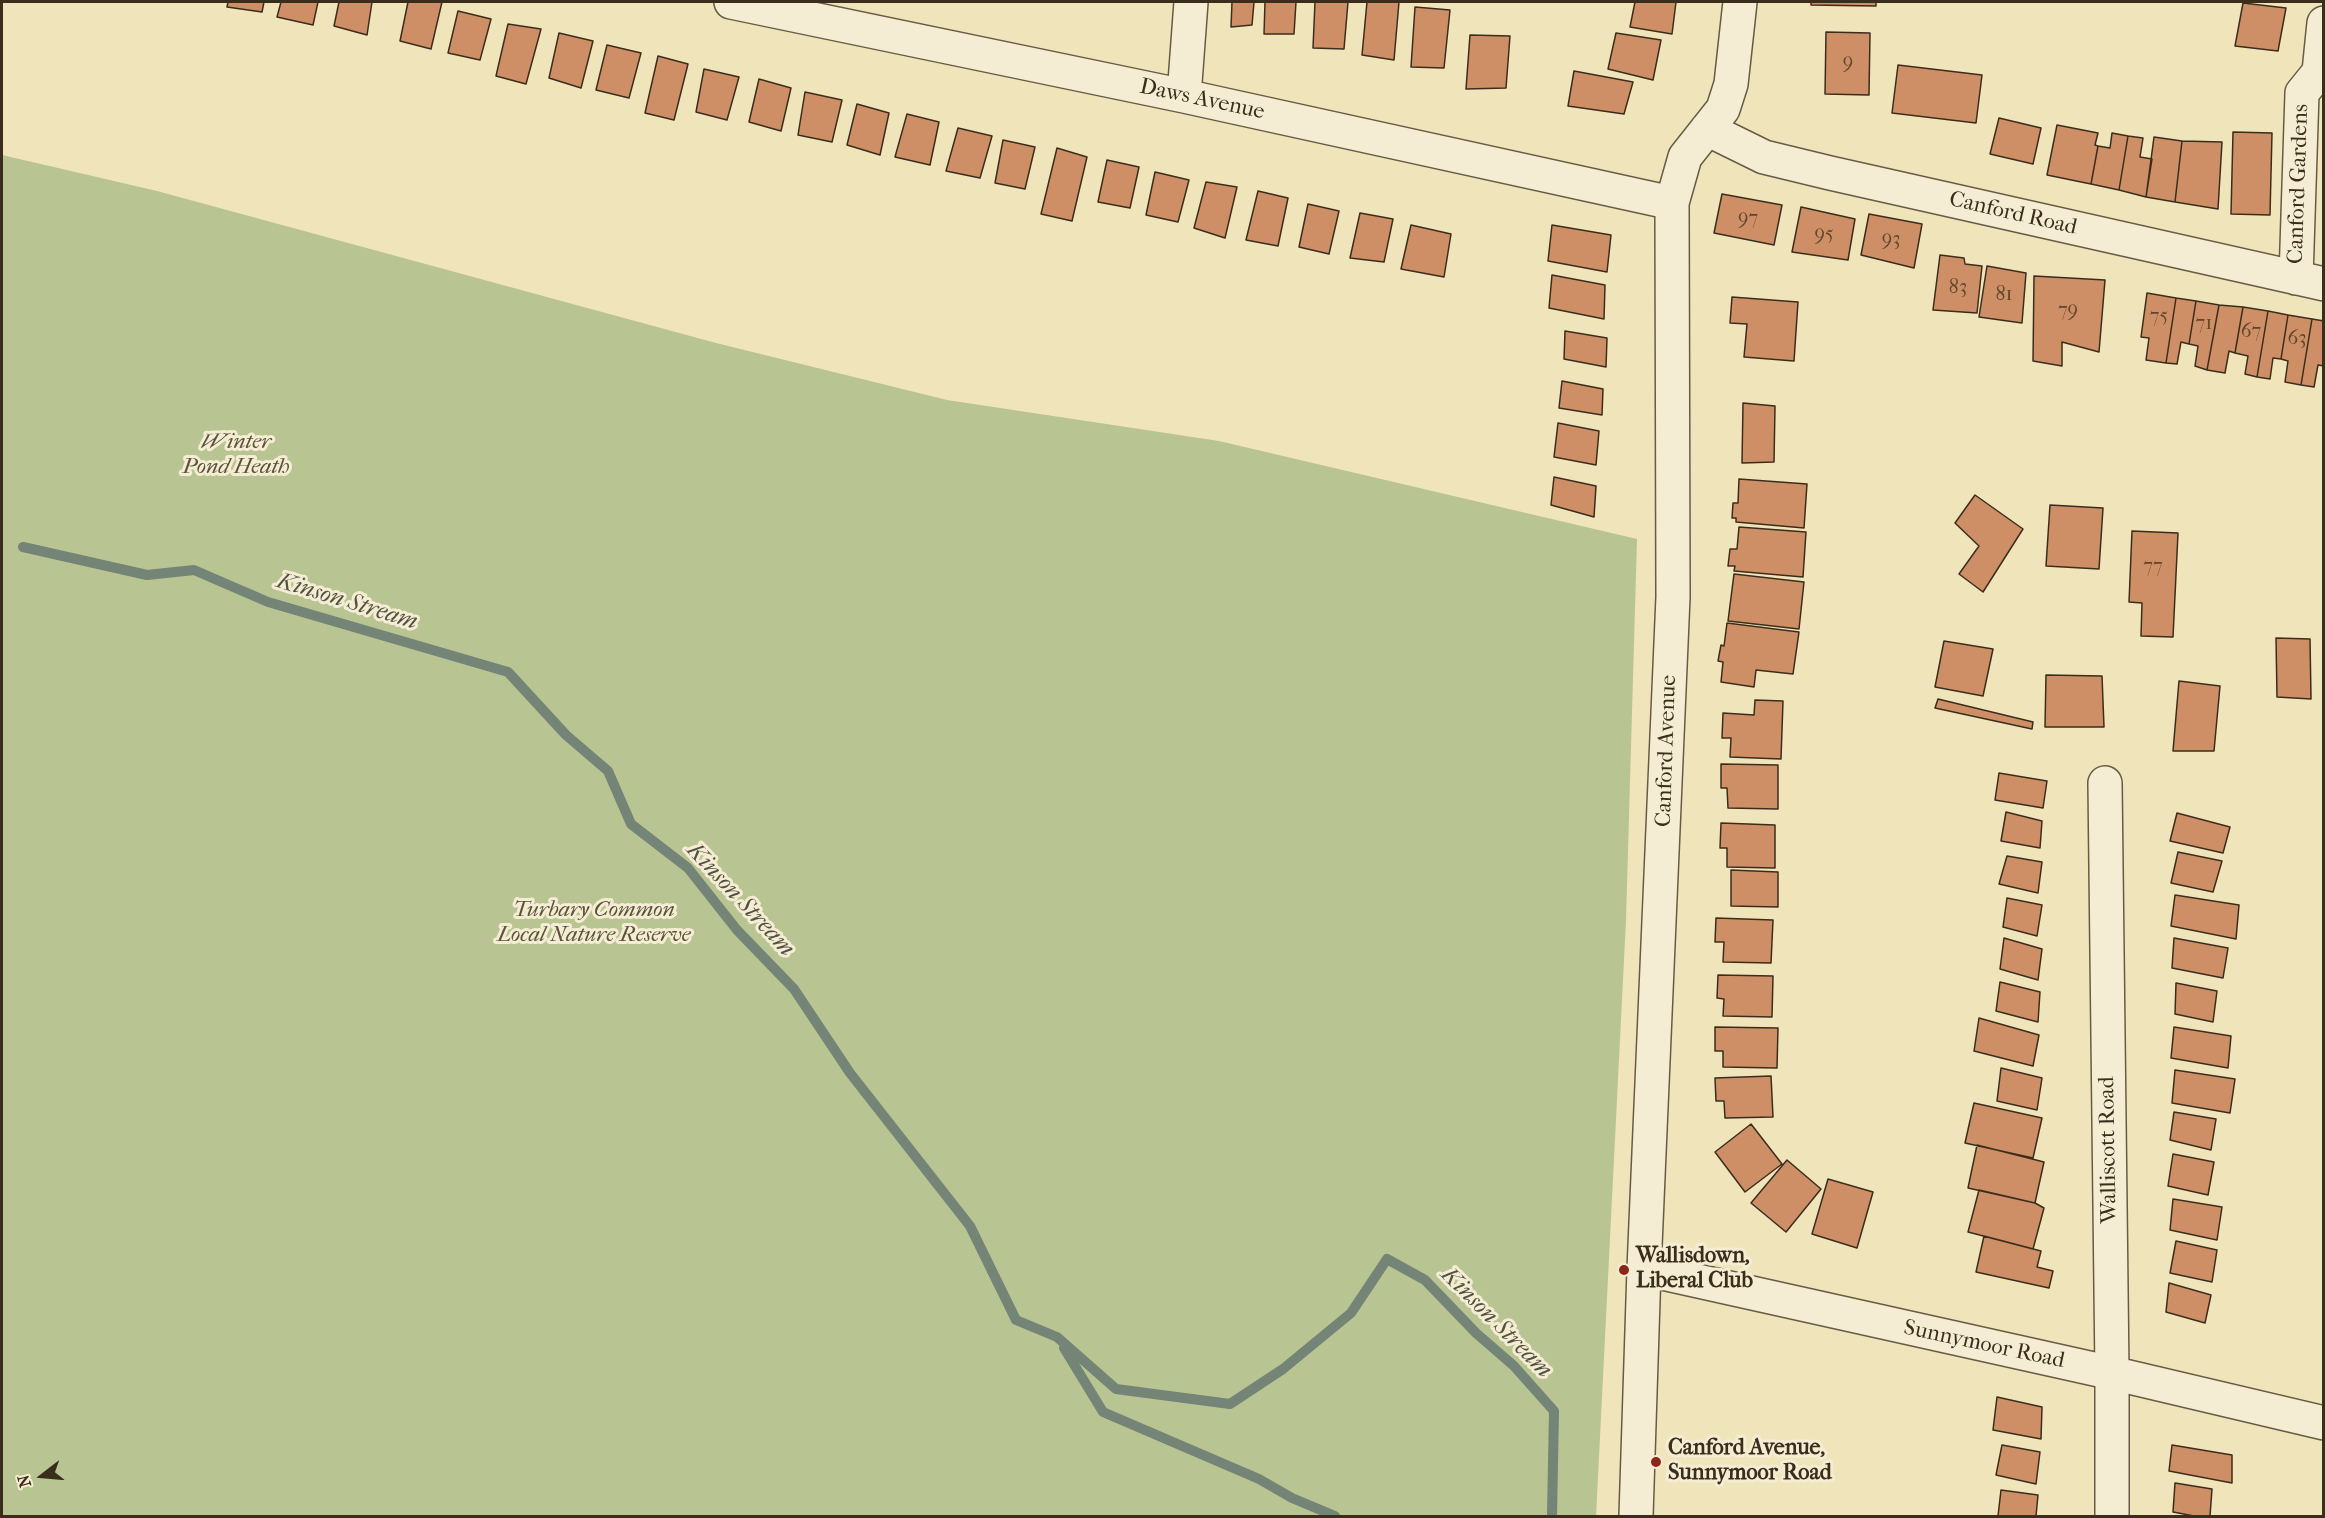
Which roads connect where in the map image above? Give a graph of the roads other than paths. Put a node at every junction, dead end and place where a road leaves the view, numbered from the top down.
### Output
1 (731, 2) edge
2 (1191, 2) edge
3 (1740, 2) edge
4 (2324, 23) edge
5 (1184, 96) junction
6 (1707, 129) junction
7 (1672, 203) junction
8 (2310, 281) edge
9 (2105, 783) dead end
10 (1644, 1269) junction
11 (2112, 1373) junction
12 (2324, 1423) edge
13 (1636, 1516) edge
14 (2112, 1516) edge

1 - 5 street, Daws Avenue
2 - 5 street
3 - 6 street, Canford Avenue
4 - 8 street, Canford Gardens
5 - 7 street, Daws Avenue
6 - 7 street, Canford Avenue
6 - 8 street, Canford Road
7 - 10 street, Canford Avenue
9 - 11 street, Walliscott Road
10 - 11 street, Sunnymoor Road
10 - 13 street, Canford Avenue
11 - 12 street, Sunnymoor Road
11 - 14 street, Walliscott Road

